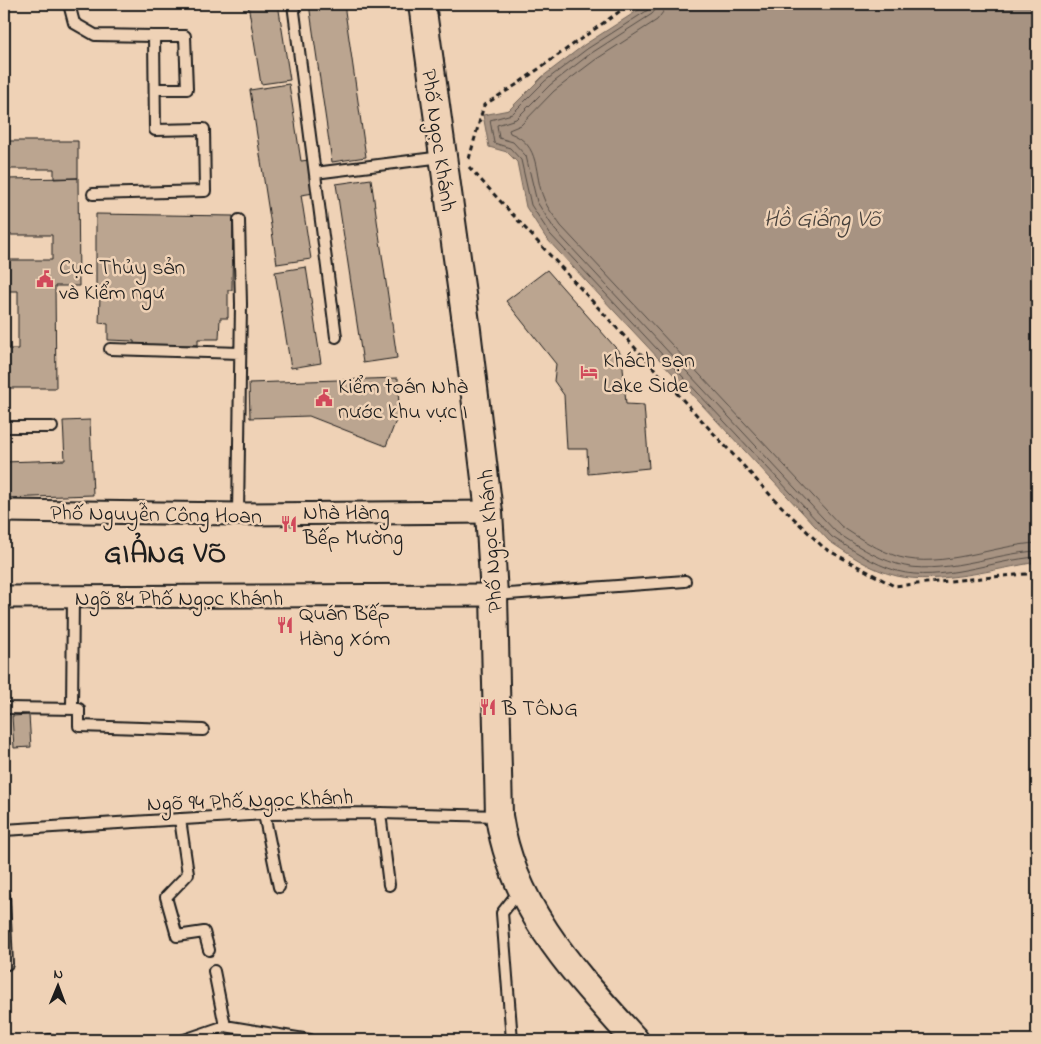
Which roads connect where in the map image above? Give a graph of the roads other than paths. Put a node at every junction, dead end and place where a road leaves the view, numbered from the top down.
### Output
1 (68, 4) edge
2 (293, 4) edge
3 (422, 4) edge
4 (154, 36) junction
5 (155, 89) junction
6 (442, 157) junction
7 (315, 173) junction
8 (93, 194) dead end
9 (239, 220) dead end
10 (336, 337) dead end
11 (110, 349) dead end
12 (240, 353) junction
13 (4, 427) edge
14 (52, 427) dead end
15 (4, 511) edge
16 (489, 512) junction
17 (238, 514) junction
18 (685, 581) dead end
19 (494, 595) junction
20 (4, 597) edge
21 (73, 597) junction
22 (4, 708) edge
23 (72, 708) junction
24 (203, 730) dead end
25 (264, 814) junction
26 (380, 814) junction
27 (499, 816) junction
28 (180, 819) junction
29 (4, 830) edge
30 (389, 885) dead end
31 (279, 887) dead end
32 (521, 889) junction
33 (4, 896) edge
34 (4, 916) edge
35 (209, 950) dead end
36 (7, 964) dead end
37 (214, 970) dead end
38 (225, 1026) junction
39 (262, 1036) edge
40 (184, 1040) edge
41 (310, 1040) edge
42 (512, 1040) edge
43 (635, 1040) edge

1 - 4 lane
2 - 7 lane
3 - 6 street, Phố Ngọc Khánh
4 - 5 lane
4 - 5 lane
5 - 8 lane
6 - 7 lane
6 - 16 street, Phố Ngọc Khánh
7 - 10 lane
9 - 12 lane
11 - 12 lane
12 - 17 lane
13 - 14 lane
15 - 17 street, Phố Nguyễn Công Hoan
16 - 17 street, Phố Nguyễn Công Hoan
16 - 19 street, Phố Ngọc Khánh
18 - 19 lane, Ngõ 84 Phố Ngọc Khánh
19 - 21 street, Ngõ 84 Phố Ngọc Khánh
19 - 27 street, Phố Ngọc Khánh
20 - 21 street, Ngõ 84 Phố Ngọc Khánh
21 - 23 lane
22 - 23 lane
23 - 24 lane
25 - 26 lane, Ngõ 94 Phố Ngọc Khánh
25 - 28 lane, Ngõ 94 Phố Ngọc Khánh
25 - 31 lane
26 - 27 lane, Ngõ 94 Phố Ngọc Khánh
26 - 30 lane
27 - 32 street, Phố Ngọc Khánh
28 - 29 lane, Ngõ 94 Phố Ngọc Khánh
28 - 35 lane
32 - 42 lane
32 - 43 street, Phố Ngọc Khánh
33 - 34 lane
34 - 36 lane
37 - 38 lane
38 - 39 lane
38 - 40 lane
39 - 41 lane

